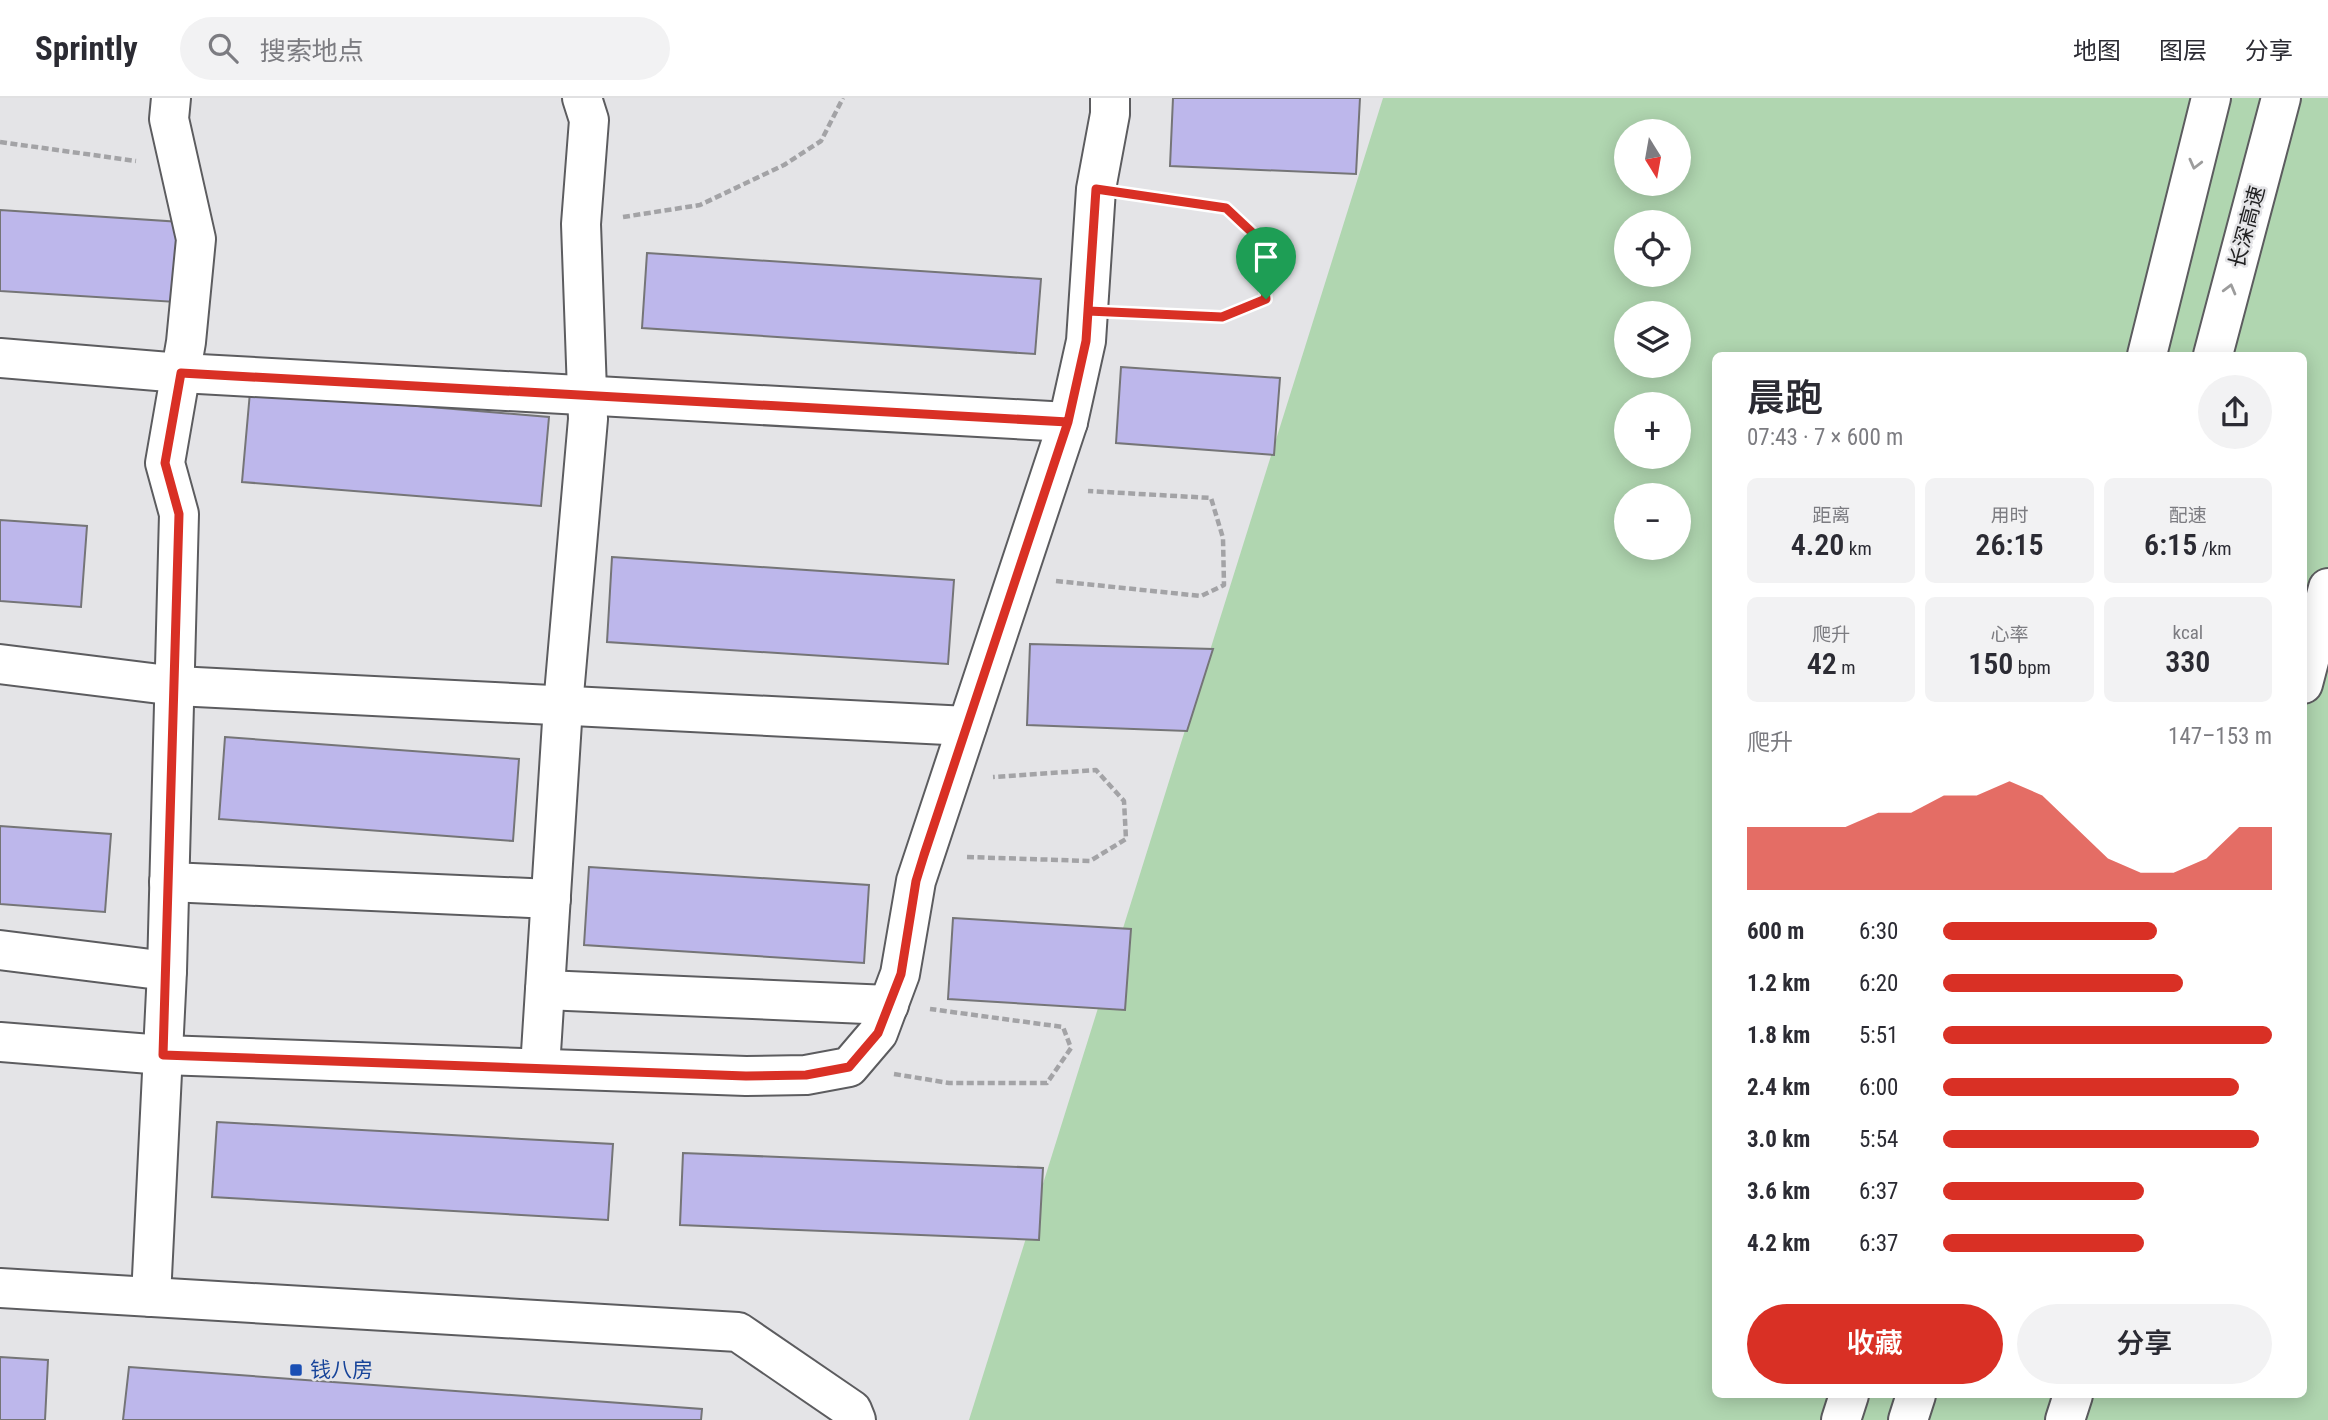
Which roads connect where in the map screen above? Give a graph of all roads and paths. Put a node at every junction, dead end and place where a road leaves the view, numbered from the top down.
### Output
1 (171, 98) edge
2 (582, 98) edge
3 (843, 98) edge
4 (1110, 98) edge
5 (2211, 98) edge
6 (2281, 98) edge
7 (0, 142) edge
8 (178, 166) junction
9 (1096, 189) junction
10 (581, 224) junction
11 (1088, 311) junction
12 (2148, 352) edge
13 (2214, 352) edge
14 (0, 358) edge
15 (181, 373) junction
16 (587, 394) junction
17 (1068, 422) junction
18 (1046, 489) junction
19 (1017, 577) junction
20 (2328, 588) edge
21 (0, 664) edge
22 (2307, 669) edge
23 (176, 686) junction
24 (563, 706) junction
25 (967, 726) junction
26 (949, 780) junction
27 (924, 855) junction
28 (169, 882) junction
29 (551, 899) junction
30 (0, 950) edge
31 (167, 971) junction
32 (545, 990) junction
33 (889, 1004) junction
34 (0, 1042) edge
35 (163, 1055) junction
36 (849, 1067) junction
37 (540, 1068) junction
38 (0, 1288) edge
39 (152, 1297) junction
40 (1848, 1398) edge
41 (1915, 1398) edge
42 (2072, 1398) edge
43 (856, 1420) edge
44 (1841, 1420) edge
45 (1908, 1420) edge
46 (2065, 1420) edge

1 - 8 main road
2 - 10 main road
3 - 10 path
4 - 9 main road
5 -> 12 main road
13 -> 6 main road, 长深高速
7 - 8 path
8 - 15 main road
9 - 11 main road
9 - 11 path
10 - 16 main road
11 - 17 main road
14 - 15 main road
15 - 16 main road
15 - 23 main road
16 - 17 main road
16 - 24 main road
17 - 18 main road
18 - 19 main road
18 - 19 path
19 - 25 main road
20 - 22 main road
21 - 23 main road
23 - 24 main road
23 - 28 main road
24 - 25 main road
24 - 29 main road
25 - 26 main road
26 - 27 main road
26 - 27 path
27 - 33 main road
28 - 29 main road
28 - 31 main road
29 - 32 main road
30 - 31 main road
31 - 35 main road
32 - 33 main road
32 - 37 main road
33 - 36 main road
33 - 36 path
34 - 35 main road
35 - 37 main road
35 - 39 main road
36 - 37 main road
38 - 39 main road
39 - 43 main road
40 - 44 main road
41 - 45 main road
42 - 46 main road

